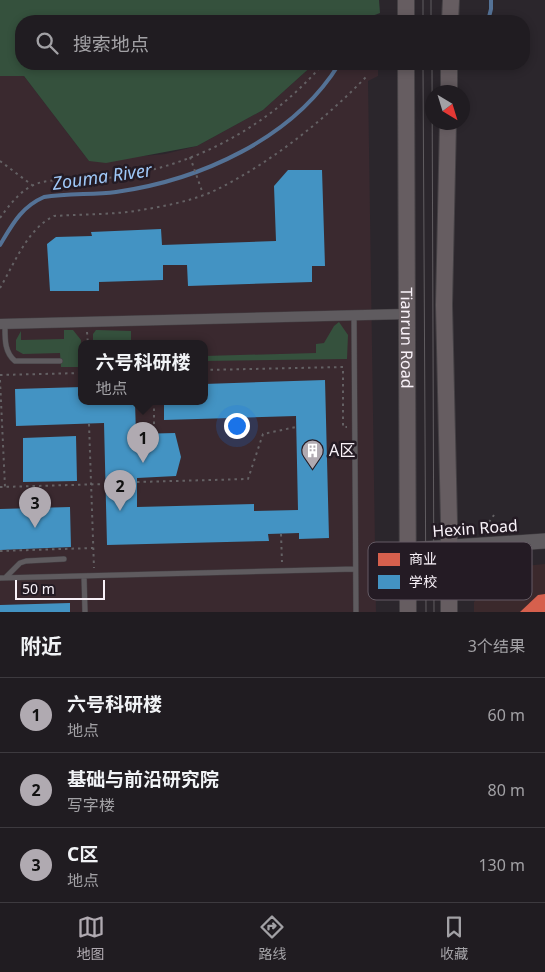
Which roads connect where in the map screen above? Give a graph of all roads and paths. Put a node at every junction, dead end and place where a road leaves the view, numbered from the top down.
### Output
1 (406, 0) edge
2 (451, 0) edge
3 (406, 15) edge
4 (450, 15) edge
5 (317, 70) edge
6 (406, 70) edge
7 (449, 70) edge
8 (366, 77) dead end
9 (449, 85) edge
10 (448, 130) edge
11 (190, 157) junction
12 (0, 160) edge
13 (32, 185) junction
14 (203, 194) junction
15 (0, 218) edge
16 (0, 288) edge
17 (406, 314) junction
18 (354, 315) junction
19 (2, 324) edge
20 (60, 361) dead end
21 (208, 370) edge
22 (78, 373) edge
23 (0, 375) edge
24 (0, 380) edge
25 (154, 405) edge
26 (89, 424) dead end
27 (154, 424) dead end
28 (296, 427) dead end
29 (354, 427) junction
30 (137, 482) dead end
31 (91, 484) junction
32 (106, 484) dead end
33 (6, 487) junction
34 (0, 488) edge
35 (494, 515) dead end
36 (489, 522) dead end
37 (281, 534) dead end
38 (545, 541) edge
39 (408, 542) edge
40 (449, 542) edge
41 (531, 542) edge
42 (93, 548) junction
43 (0, 551) edge
44 (64, 559) dead end
45 (355, 569) junction
46 (282, 571) junction
47 (94, 575) junction
48 (84, 576) junction
49 (3, 578) edge
50 (85, 612) edge
51 (356, 612) edge

1 - 3 main road
2 - 4 main road
5 - 11 path
6 - 17 main road, Tianrun Road
7 - 9 main road
8 - 14 path
10 - 40 main road
11 - 13 path
11 - 14 path
12 - 13 path
13 - 15 path
14 - 16 path
17 - 18 street
17 - 39 main road, Tianrun Road
18 - 19 street
18 - 29 lane
19 - 20 lane
21 - 29 path
22 - 23 path
24 - 33 path
25 - 27 path
26 - 31 path
28 - 30 path
29 - 45 lane
31 - 32 path
31 - 33 path
31 - 42 path
33 - 34 path
35 - 36 path
37 - 46 path
38 - 41 street, Hexin Road
42 - 43 path
42 - 47 path
44 - 49 lane
45 - 46 lane
45 - 51 lane
46 - 47 lane
47 - 48 lane
48 - 49 lane
48 - 50 lane

